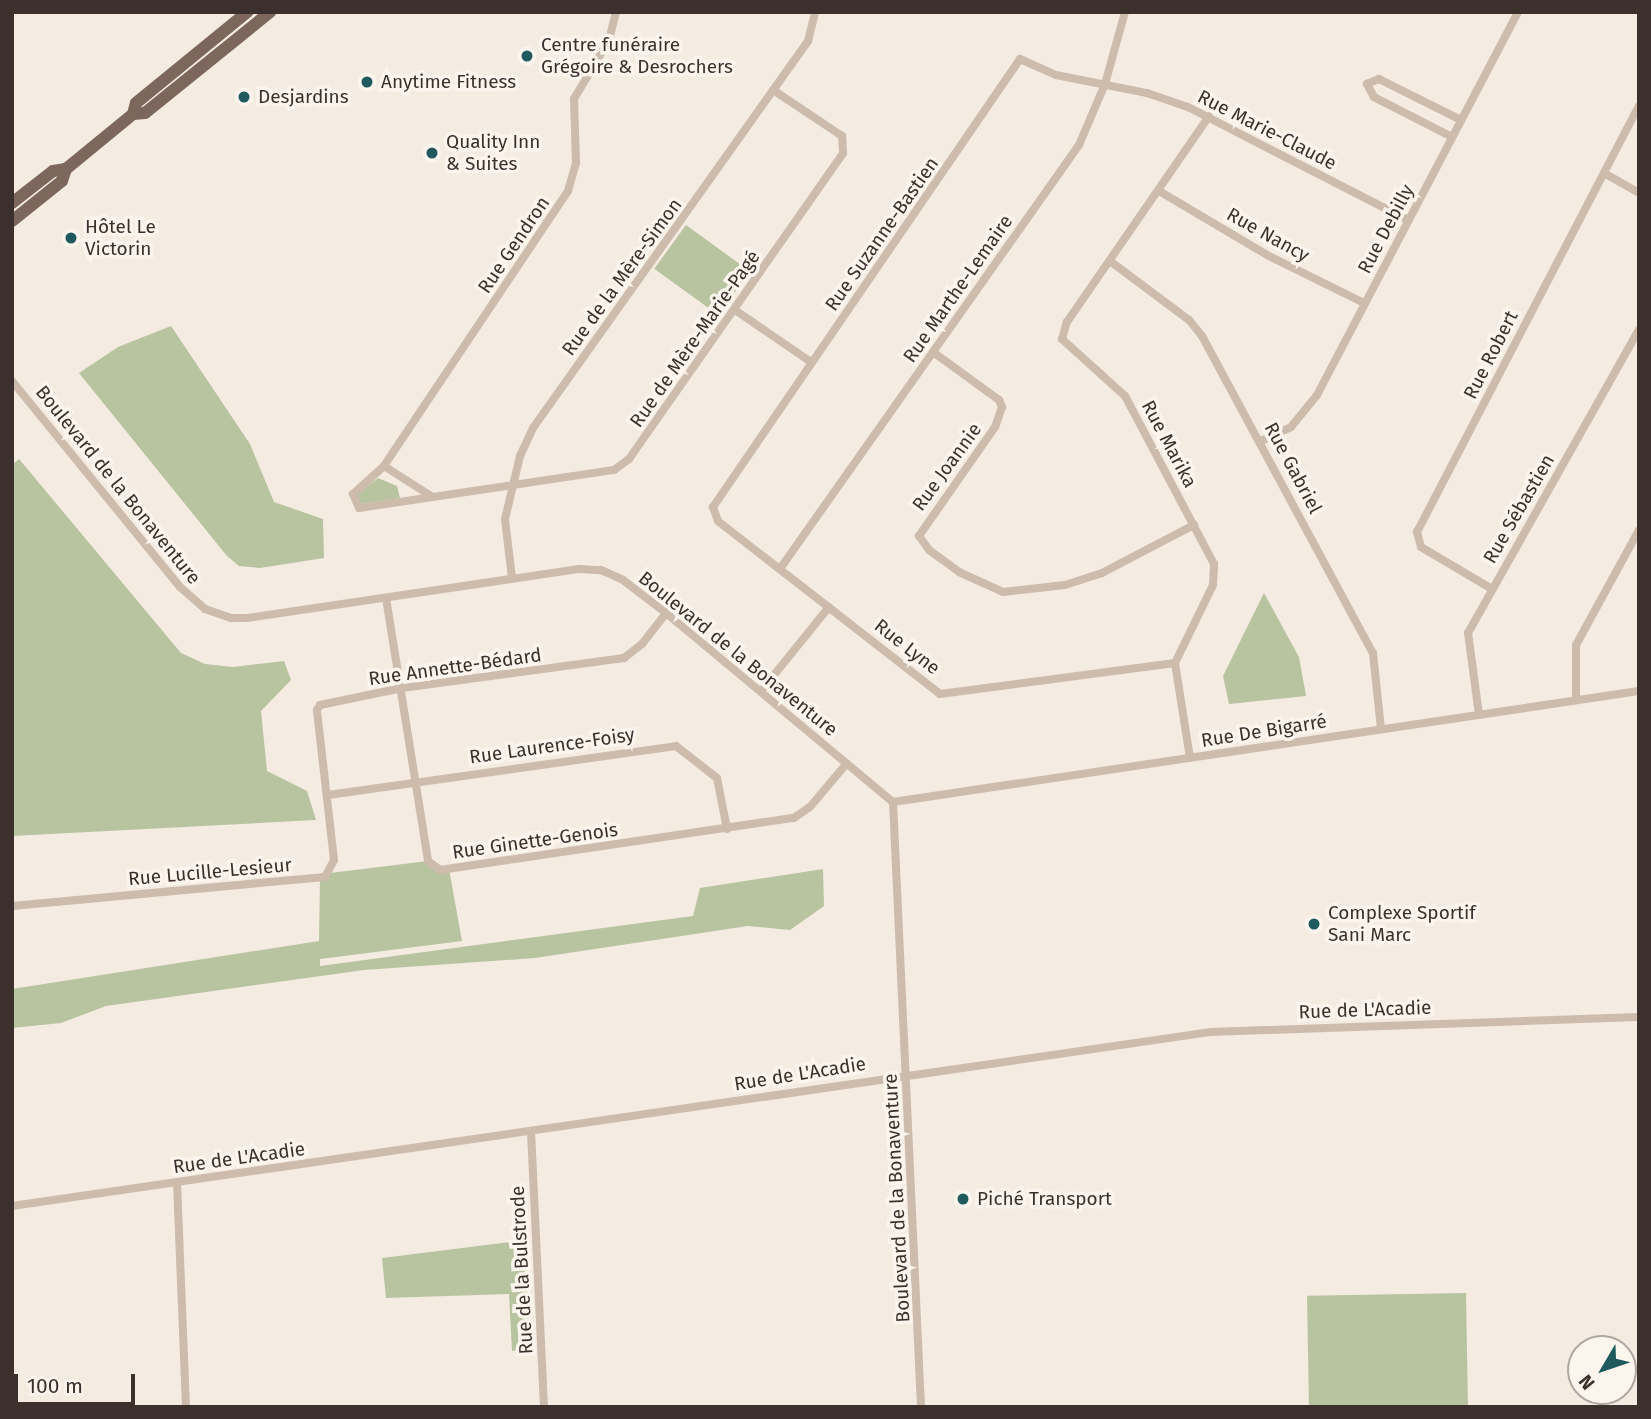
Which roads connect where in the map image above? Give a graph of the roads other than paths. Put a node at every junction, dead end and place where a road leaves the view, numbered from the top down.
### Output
1 (247, 12) edge
2 (270, 12) edge
3 (608, 12) edge
4 (616, 12) edge
5 (815, 12) edge
6 (1125, 12) edge
7 (1518, 12) edge
8 (613, 22) junction
9 (1105, 84) junction
10 (773, 90) junction
11 (1639, 106) edge
12 (133, 114) junction
13 (1209, 116) junction
14 (1461, 120) junction
15 (1452, 137) junction
16 (66, 169) junction
17 (1604, 173) junction
18 (1159, 191) junction
19 (1639, 193) edge
20 (12, 203) edge
21 (1408, 220) junction
22 (12, 221) edge
23 (1111, 261) junction
24 (1364, 303) junction
25 (735, 310) junction
26 (1639, 330) edge
27 (933, 352) junction
28 (811, 362) junction
29 (12, 381) edge
30 (1261, 441) junction
31 (384, 466) junction
32 (512, 485) junction
33 (433, 497) junction
34 (716, 500) joint
35 (1194, 525) junction
36 (1639, 530) edge
37 (782, 566) junction
38 (512, 578) junction
39 (1492, 589) junction
40 (386, 598) junction
41 (829, 607) junction
42 (666, 613) junction
43 (1175, 663) junction
44 (402, 688) junction
45 (761, 691) junction
46 (1639, 691) edge
47 (1576, 700) junction
48 (1479, 715) junction
49 (1381, 729) junction
50 (1190, 758) junction
51 (847, 763) junction
52 (416, 782) junction
53 (328, 795) junction
54 (893, 802) junction
55 (727, 829) junction
56 (12, 906) edge
57 (1639, 1017) edge
58 (907, 1074) junction
59 (531, 1131) junction
60 (177, 1183) junction
61 (12, 1206) edge
62 (186, 1407) edge
63 (544, 1407) edge
64 (921, 1407) edge

1 - 12 main road
2 - 12 main road
3 - 8 street
4 - 8 street, Rue Gendron
5 - 10 street, Rue de la Mère-Simon
6 - 9 street, Rue Marthe-Lemaire
7 - 14 street, Rue Debilly
8 - 31 street, Rue Gendron
9 - 13 street, Rue Marie-Claude
9 - 27 street, Rue Marthe-Lemaire
9 - 28 street, Rue Suzanne-Bastien
10 - 25 street, Rue de Mère-Marie-Pagé
10 - 32 street, Rue de la Mère-Simon
11 - 17 street, Rue Robert
12 - 16 main road
13 - 18 street, Rue Marika
13 - 21 street, Rue Marie-Claude
14 - 15 street, Rue Debilly
14 - 15 street
15 - 21 street, Rue Debilly
16 - 20 main road
16 - 22 main road
17 - 19 street
17 - 39 street, Rue Robert
18 - 23 street, Rue Marika
18 - 24 street, Rue Nancy
21 - 24 street, Rue Debilly
23 - 30 street, Rue Gabriel
23 - 35 street, Rue Marika
24 - 30 street, Rue Debilly
25 - 28 street
25 - 32 street, Rue de Mère-Marie-Pagé
26 - 39 street, Rue Sébastien
27 - 35 street, Rue Joannie
27 - 37 street, Rue Marthe-Lemaire
28 - 34 street, Rue Suzanne-Bastien
29 - 40 street, Boulevard de la Bonaventure
30 - 49 street, Rue Gabriel
31 - 33 street
31 - 33 street, Rue de Mère-Marie-Pagé
32 - 33 street, Rue de Mère-Marie-Pagé
32 - 38 street, Rue de la Mère-Simon
34 - 37 street, Rue Lyne
35 - 43 street, Rue Marika
36 - 47 street
37 - 41 street, Rue Lyne
38 - 40 street, Boulevard de la Bonaventure
38 - 42 street, Boulevard de la Bonaventure
39 - 48 street, Rue Sébastien
40 - 44 street, Rue Ginette-Genois
41 - 43 street, Rue Lyne
41 - 45 street
42 - 44 street, Rue Annette-Bédard
42 - 45 street, Boulevard de la Bonaventure
43 - 50 street
44 - 52 street, Rue Ginette-Genois
44 - 53 street, Rue Annette-Bédard
45 - 51 street, Boulevard de la Bonaventure
46 - 47 street, Rue De Bigarré
47 - 48 street, Rue De Bigarré
48 - 49 street, Rue De Bigarré
49 - 50 street, Rue De Bigarré
50 - 54 street, Rue De Bigarré
51 - 54 street, Boulevard de la Bonaventure
51 - 55 street, Rue Ginette-Genois
52 - 53 street, Rue Laurence-Foisy
52 - 55 street, Rue Laurence-Foisy
52 - 55 street, Rue Ginette-Genois
53 - 56 street, Rue Lucille-Lesieur
54 - 58 street, Boulevard de la Bonaventure
57 - 58 street, Rue de L'Acadie
58 - 59 street, Rue de L'Acadie
58 - 64 street, Boulevard de la Bonaventure
59 - 60 street, Rue de L'Acadie
59 - 63 street, Rue de la Bulstrode
60 - 61 street, Rue de L'Acadie
60 - 62 street

